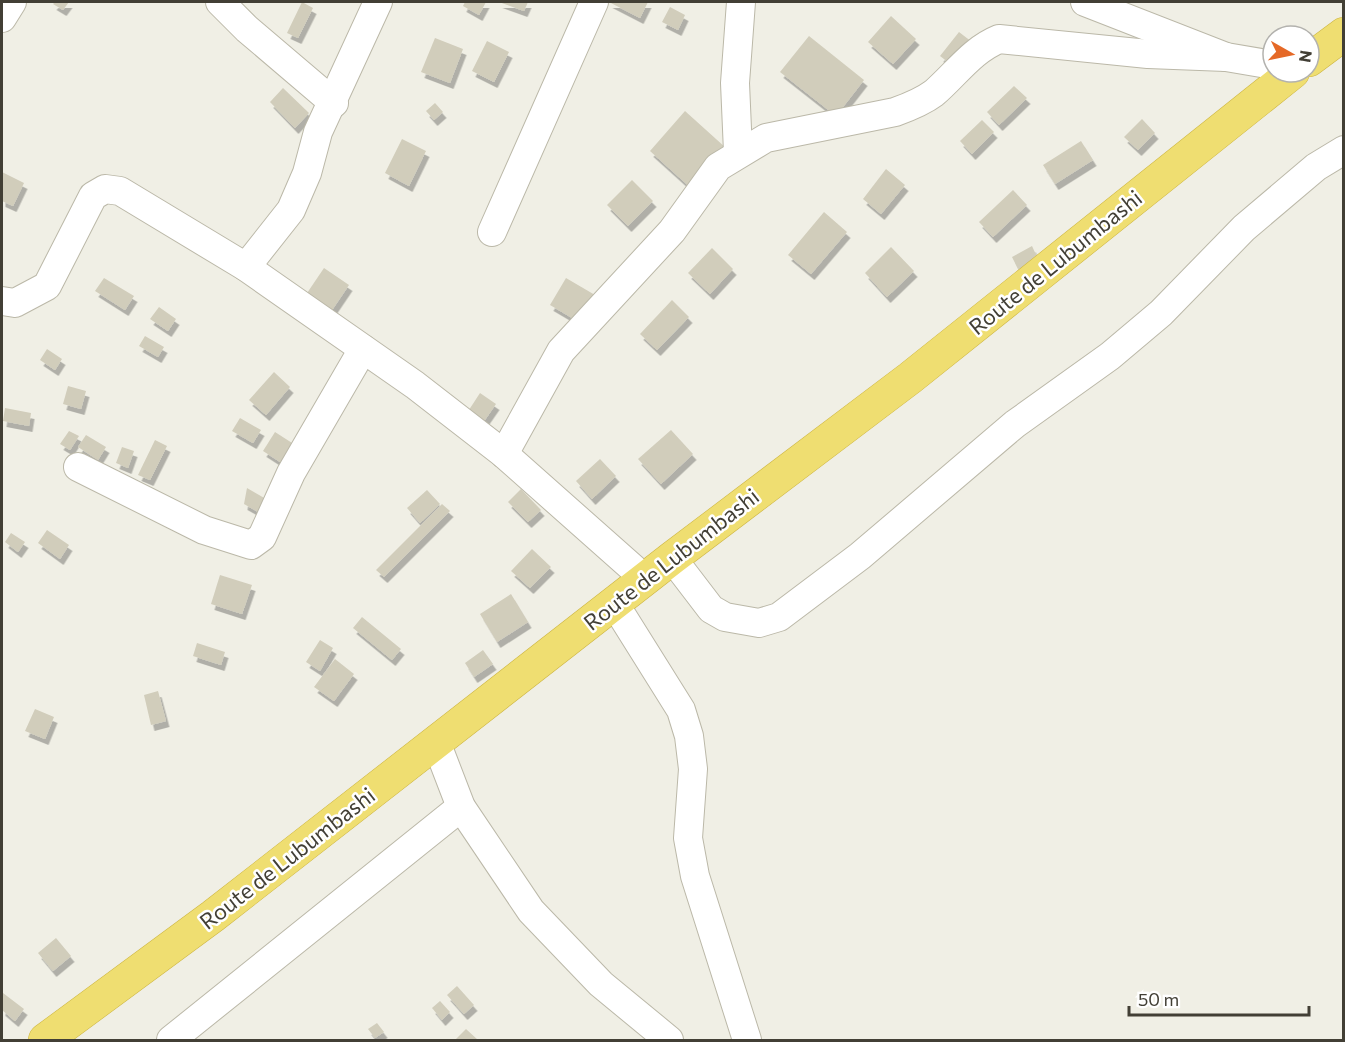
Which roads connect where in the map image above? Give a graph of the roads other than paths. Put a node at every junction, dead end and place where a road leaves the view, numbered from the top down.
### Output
1 (12, 2) edge
2 (220, 2) edge
3 (378, 2) edge
4 (594, 2) edge
5 (741, 2) edge
6 (1084, 2) edge
7 (2, 18) edge
8 (1344, 34) edge
9 (1321, 51) edge
10 (1226, 57) junction
11 (1261, 63) edge
12 (1278, 84) edge
13 (334, 102) junction
14 (1344, 150) edge
15 (738, 152) junction
16 (492, 232) dead end
17 (246, 267) junction
18 (2, 301) edge
19 (363, 349) junction
20 (504, 454) junction
21 (78, 467) dead end
22 (672, 558) junction
23 (645, 579) junction
24 (614, 603) junction
25 (436, 742) junction
26 (461, 807) junction
27 (45, 1041) edge
28 (171, 1041) edge
29 (669, 1041) edge
30 (747, 1041) edge

1 - 7 street
2 - 13 street
3 - 13 street
4 - 16 street
5 - 15 street
6 - 10 street
8 - 9 highway
10 - 11 street
10 - 15 street
12 - 22 highway, Route de Lubumbashi
13 - 17 street
14 - 22 street
15 - 20 street
17 - 18 street
17 - 19 street
19 - 20 street
19 - 21 street
20 - 23 street
22 - 23 highway, Route de Lubumbashi
23 - 24 highway, Route de Lubumbashi
24 - 25 highway, Route de Lubumbashi
24 - 30 street
25 - 26 street
25 - 27 highway, Route de Lubumbashi
26 - 28 street
26 - 29 street

